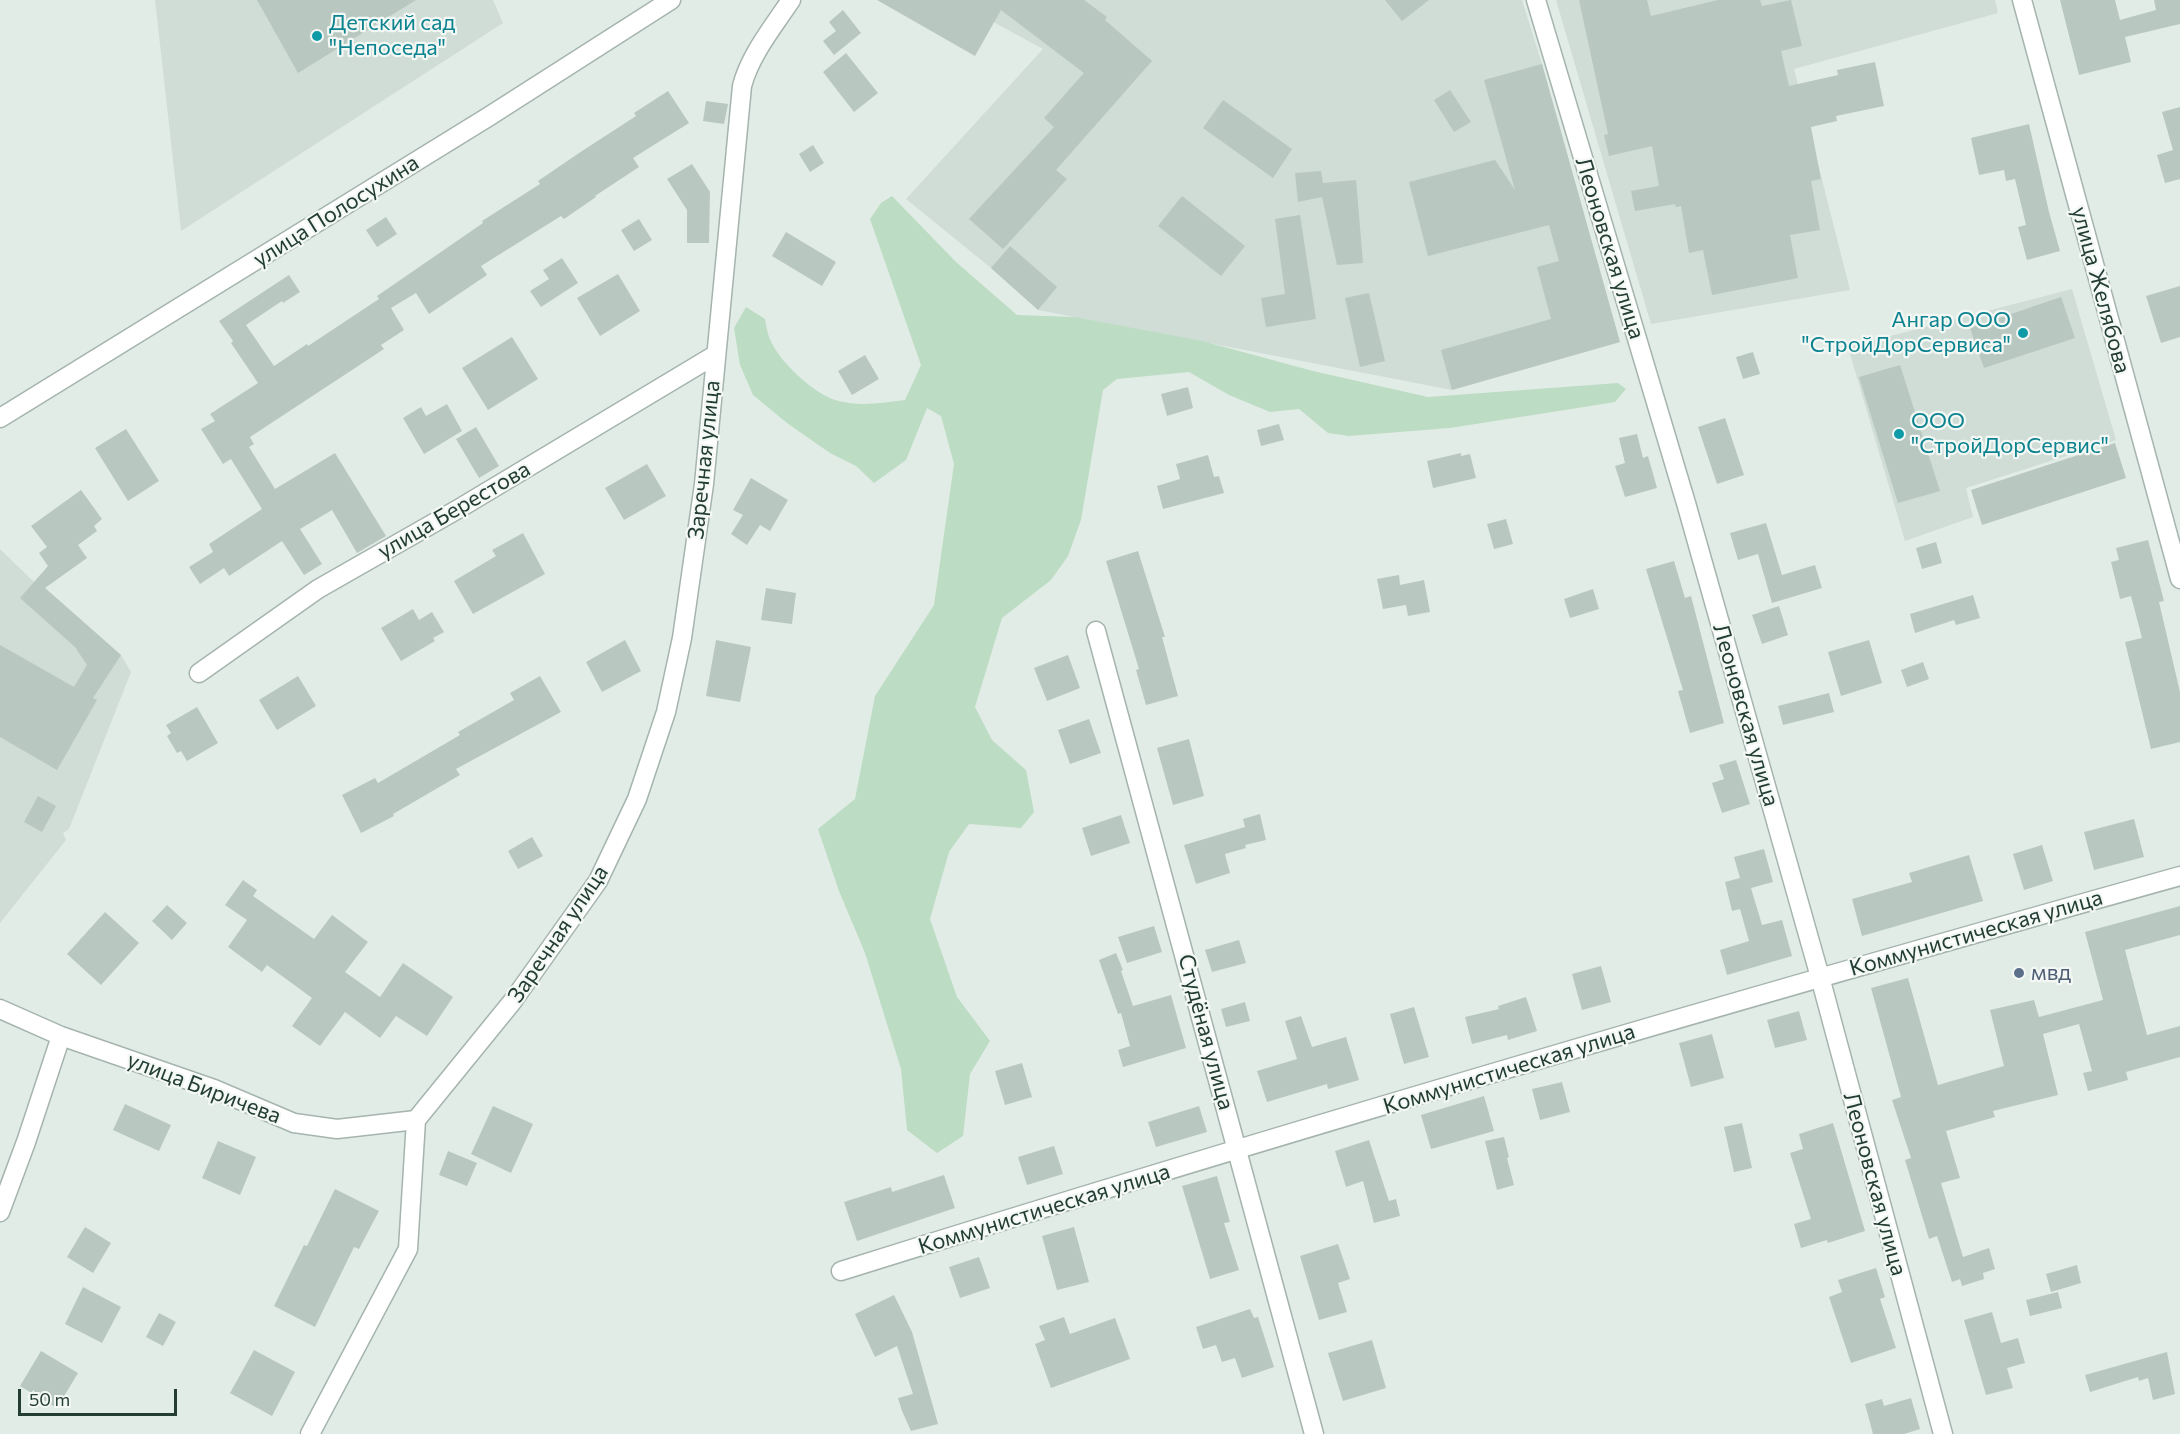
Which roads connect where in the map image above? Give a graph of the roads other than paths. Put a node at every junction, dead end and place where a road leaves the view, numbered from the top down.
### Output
1 (671, 0) edge
2 (790, 0) edge
3 (1536, 0) edge
4 (2022, 0) edge
5 (715, 355) junction
6 (0, 418) edge
7 (2180, 579) edge
8 (1096, 631) dead end
9 (199, 673) dead end
10 (2180, 876) edge
11 (1820, 977) junction
12 (0, 1009) edge
13 (61, 1036) junction
14 (416, 1120) junction
15 (1238, 1149) junction
16 (0, 1212) edge
17 (841, 1271) dead end
18 (310, 1434) edge
19 (1314, 1434) edge
20 (1943, 1434) edge

1 - 6 street, улица Полосухина
2 - 5 street
3 - 11 street, Леоновская улица
4 - 7 street, улица Желябова
5 - 9 street, улица Берестова
5 - 14 street, Заречная улица
8 - 15 street, Студёная улица
10 - 11 street, Коммунистическая улица
11 - 15 street, Коммунистическая улица
11 - 20 street, Леоновская улица
12 - 13 street, улица Биричева
13 - 14 street, улица Биричева
13 - 16 street
14 - 18 street
15 - 17 street, Коммунистическая улица
15 - 19 street, Студёная улица

